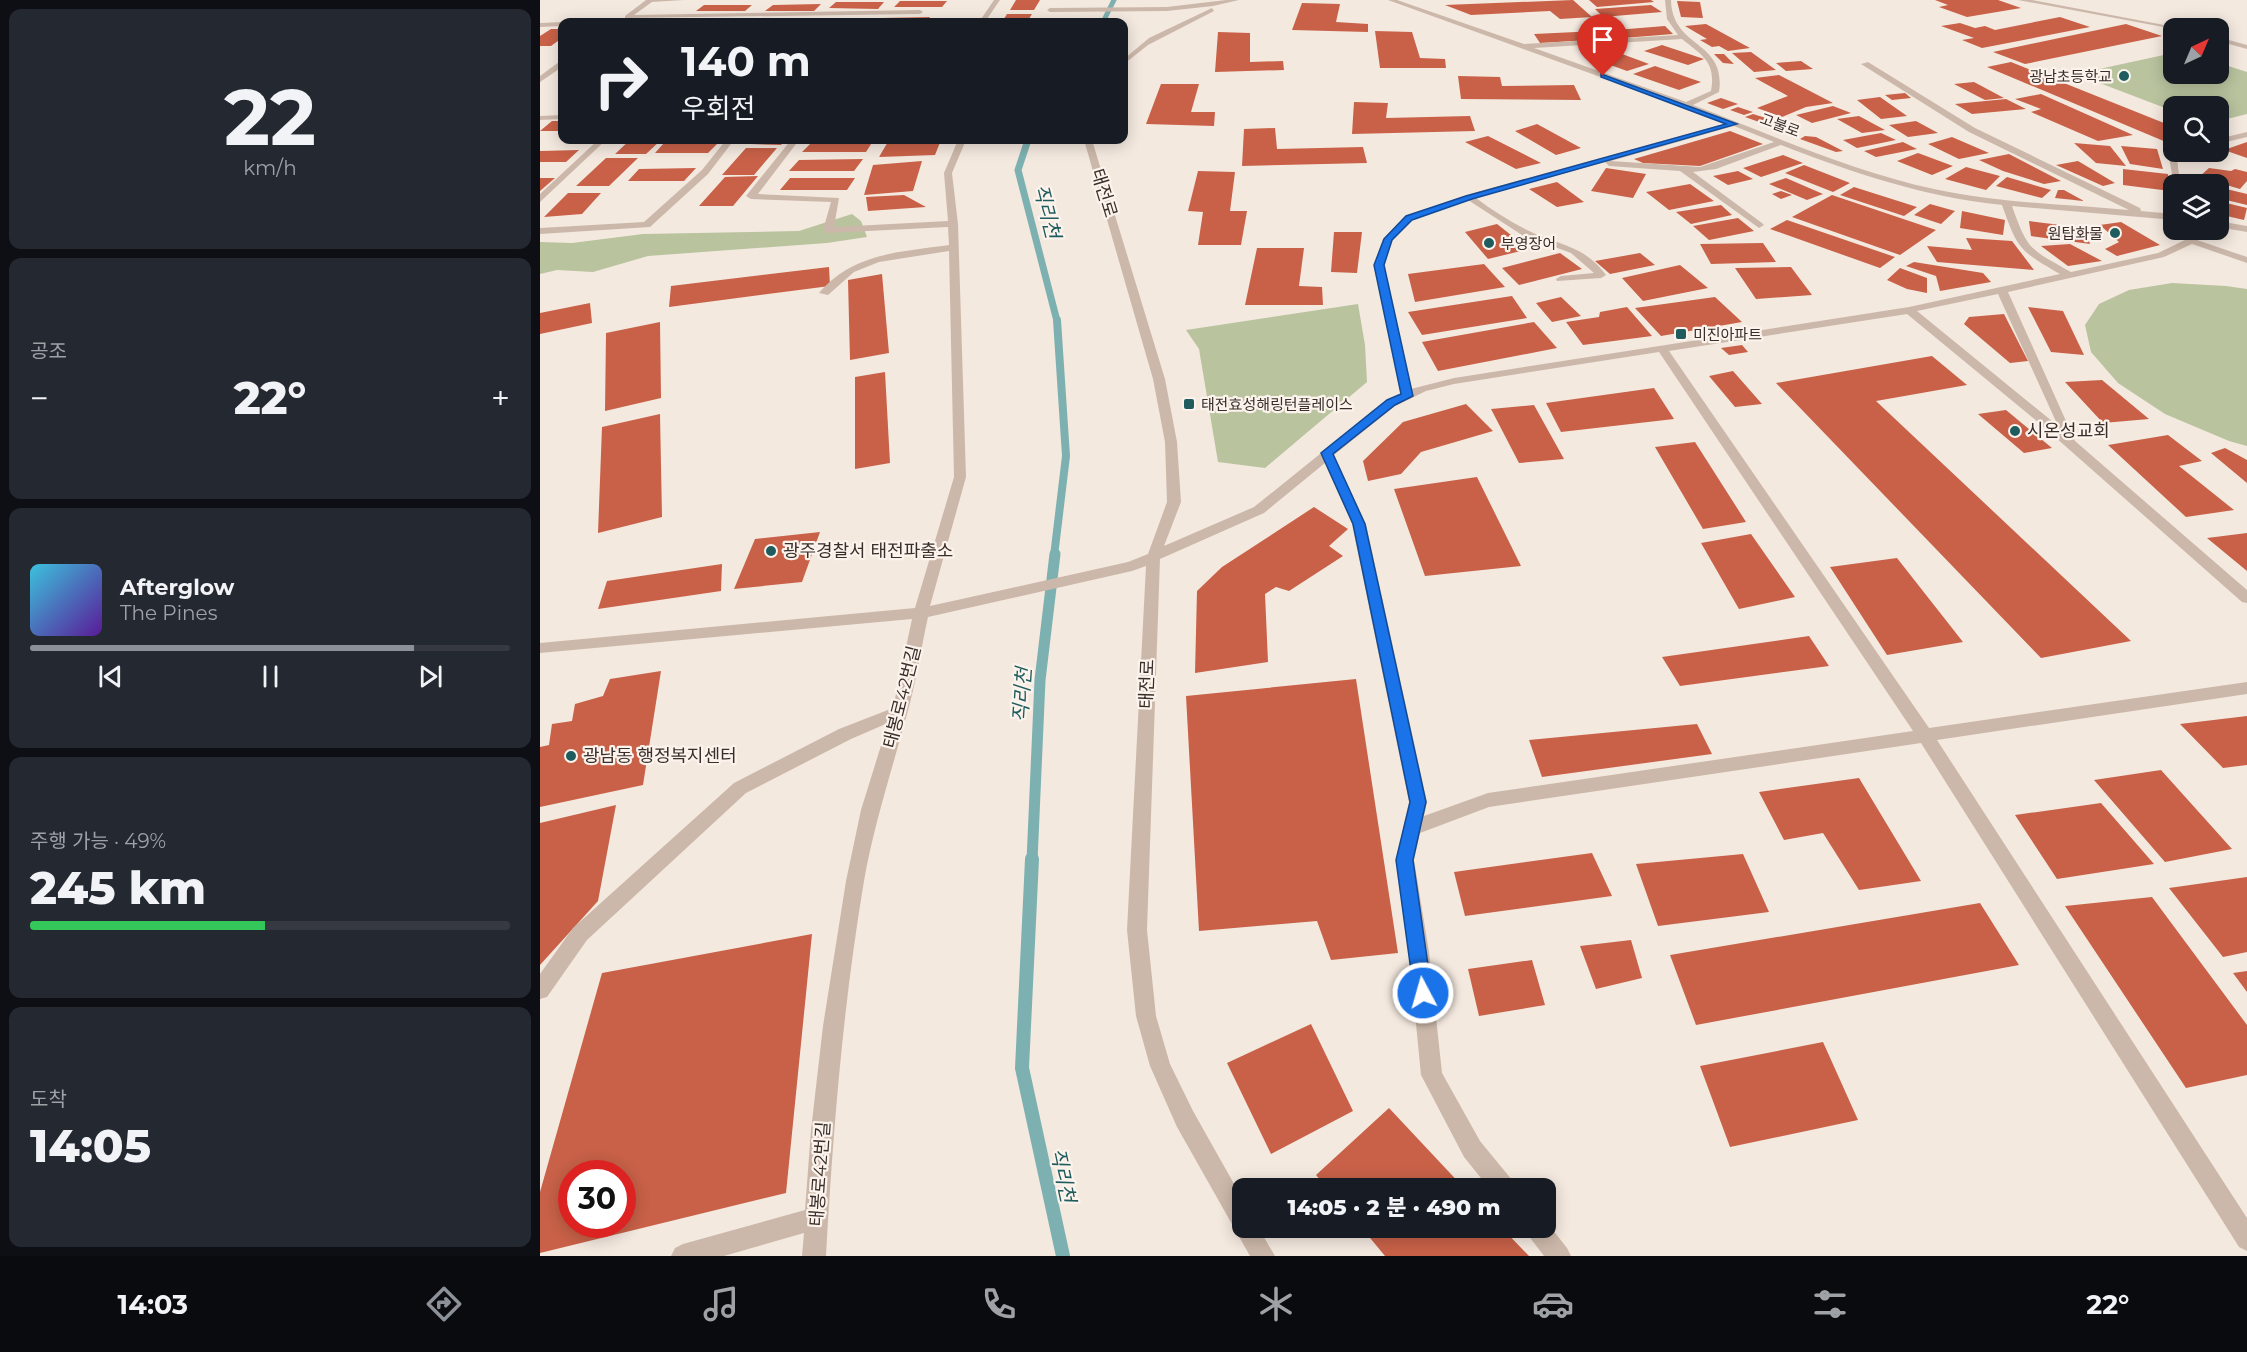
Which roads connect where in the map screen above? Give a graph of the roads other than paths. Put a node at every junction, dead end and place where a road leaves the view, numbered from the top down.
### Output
1 (681, 0) edge
2 (997, 0) edge
3 (1060, 0) edge
4 (1171, 0) edge
5 (1237, 0) edge
6 (1391, 0) edge
7 (1668, 0) edge
8 (2021, 0) edge
9 (1173, 10) junction
10 (920, 12) dead end
11 (627, 17) joint
12 (985, 18) edge
13 (1171, 18) dead end
14 (558, 24) edge
15 (540, 25) edge
16 (2163, 25) edge
17 (1164, 27) dead end
18 (1685, 37) junction
19 (2229, 42) edge
20 (1145, 44) junction
21 (1520, 46) junction
22 (2247, 47) edge
23 (1128, 59) edge
24 (1865, 64) dead end
25 (558, 67) edge
26 (550, 72) junction
27 (558, 72) edge
28 (540, 73) edge
29 (540, 80) edge
30 (1686, 105) junction
31 (558, 117) edge
32 (540, 118) edge
33 (1734, 124) junction
34 (2247, 134) edge
35 (2229, 139) edge
36 (1781, 142) junction
37 (598, 144) edge
38 (727, 144) edge
39 (792, 144) edge
40 (960, 144) edge
41 (1089, 144) edge
42 (1599, 162) junction
43 (1683, 169) junction
44 (1469, 197) junction
45 (540, 199) edge
46 (2006, 203) junction
47 (2145, 214) junction
48 (2163, 216) edge
49 (953, 224) junction
50 (1759, 225) dead end
51 (2229, 226) edge
52 (2247, 229) edge
53 (540, 231) edge
54 (2185, 240) edge
55 (2204, 240) edge
56 (953, 247) junction
57 (2247, 260) edge
58 (2070, 275) junction
59 (1560, 279) dead end
60 (2002, 290) junction
61 (824, 293) dead end
62 (1910, 310) junction
63 (1662, 349) junction
64 (1407, 396) junction
65 (2072, 444) junction
66 (1327, 453) junction
67 (1153, 558) junction
68 (2247, 598) edge
69 (921, 613) junction
70 (540, 648) edge
71 (2247, 688) edge
72 (900, 712) junction
73 (1924, 734) junction
74 (1412, 828) junction
75 (540, 990) edge
76 (1496, 1178) edge
77 (1232, 1203) edge
78 (817, 1218) junction
79 (1252, 1238) edge
80 (1545, 1238) edge
81 (2247, 1239) edge
82 (683, 1256) edge
83 (814, 1256) edge
84 (1263, 1256) edge
85 (1559, 1256) edge

1 - 11 street
2 - 12 street
3 - 9 street
4 - 9 street
5 - 9 street
5 - 20 street
6 - 21 street, 고불로
7 - 18 street
8 - 16 street
9 - 13 street
10 - 11 street
14 - 15 street
17 - 20 street
18 - 21 street
18 - 30 street
19 - 22 street
20 - 23 street
21 - 30 street, 고불로
24 - 47 street
25 - 26 street
26 - 27 street
26 - 28 street
26 - 29 street
30 - 33 street, 고불로
31 - 32 street
33 - 36 street, 고불로
33 - 42 street
34 - 35 street
36 - 43 street
36 - 46 street, 고불로
37 - 45 street
38 - 53 street
39 - 49 street
40 - 49 street, 태봉로42번길
41 - 67 street, 태전로
42 - 43 street
42 - 44 street
43 - 50 street
44 - 59 street
44 - 64 street
46 - 47 street, 고불로
46 - 58 street
47 - 48 street, 고불로
49 - 56 street, 태봉로42번길
51 - 52 street
54 - 58 street
55 - 57 street
56 - 61 street
56 - 69 street, 태봉로42번길
58 - 60 street
60 - 62 street
60 - 65 street
62 - 63 street
62 - 65 street
63 - 64 street
63 - 73 street
64 - 66 street
65 - 68 street
66 - 67 street
66 - 74 street
67 - 69 street
67 - 77 street, 태전로
69 - 70 street
69 - 72 street, 태봉로42번길
71 - 73 street
72 - 75 street
72 - 78 street, 태봉로42번길
73 - 74 street
73 - 81 street
74 - 76 street
78 - 82 street
78 - 83 street, 태봉로42번길
79 - 84 street
80 - 85 street

